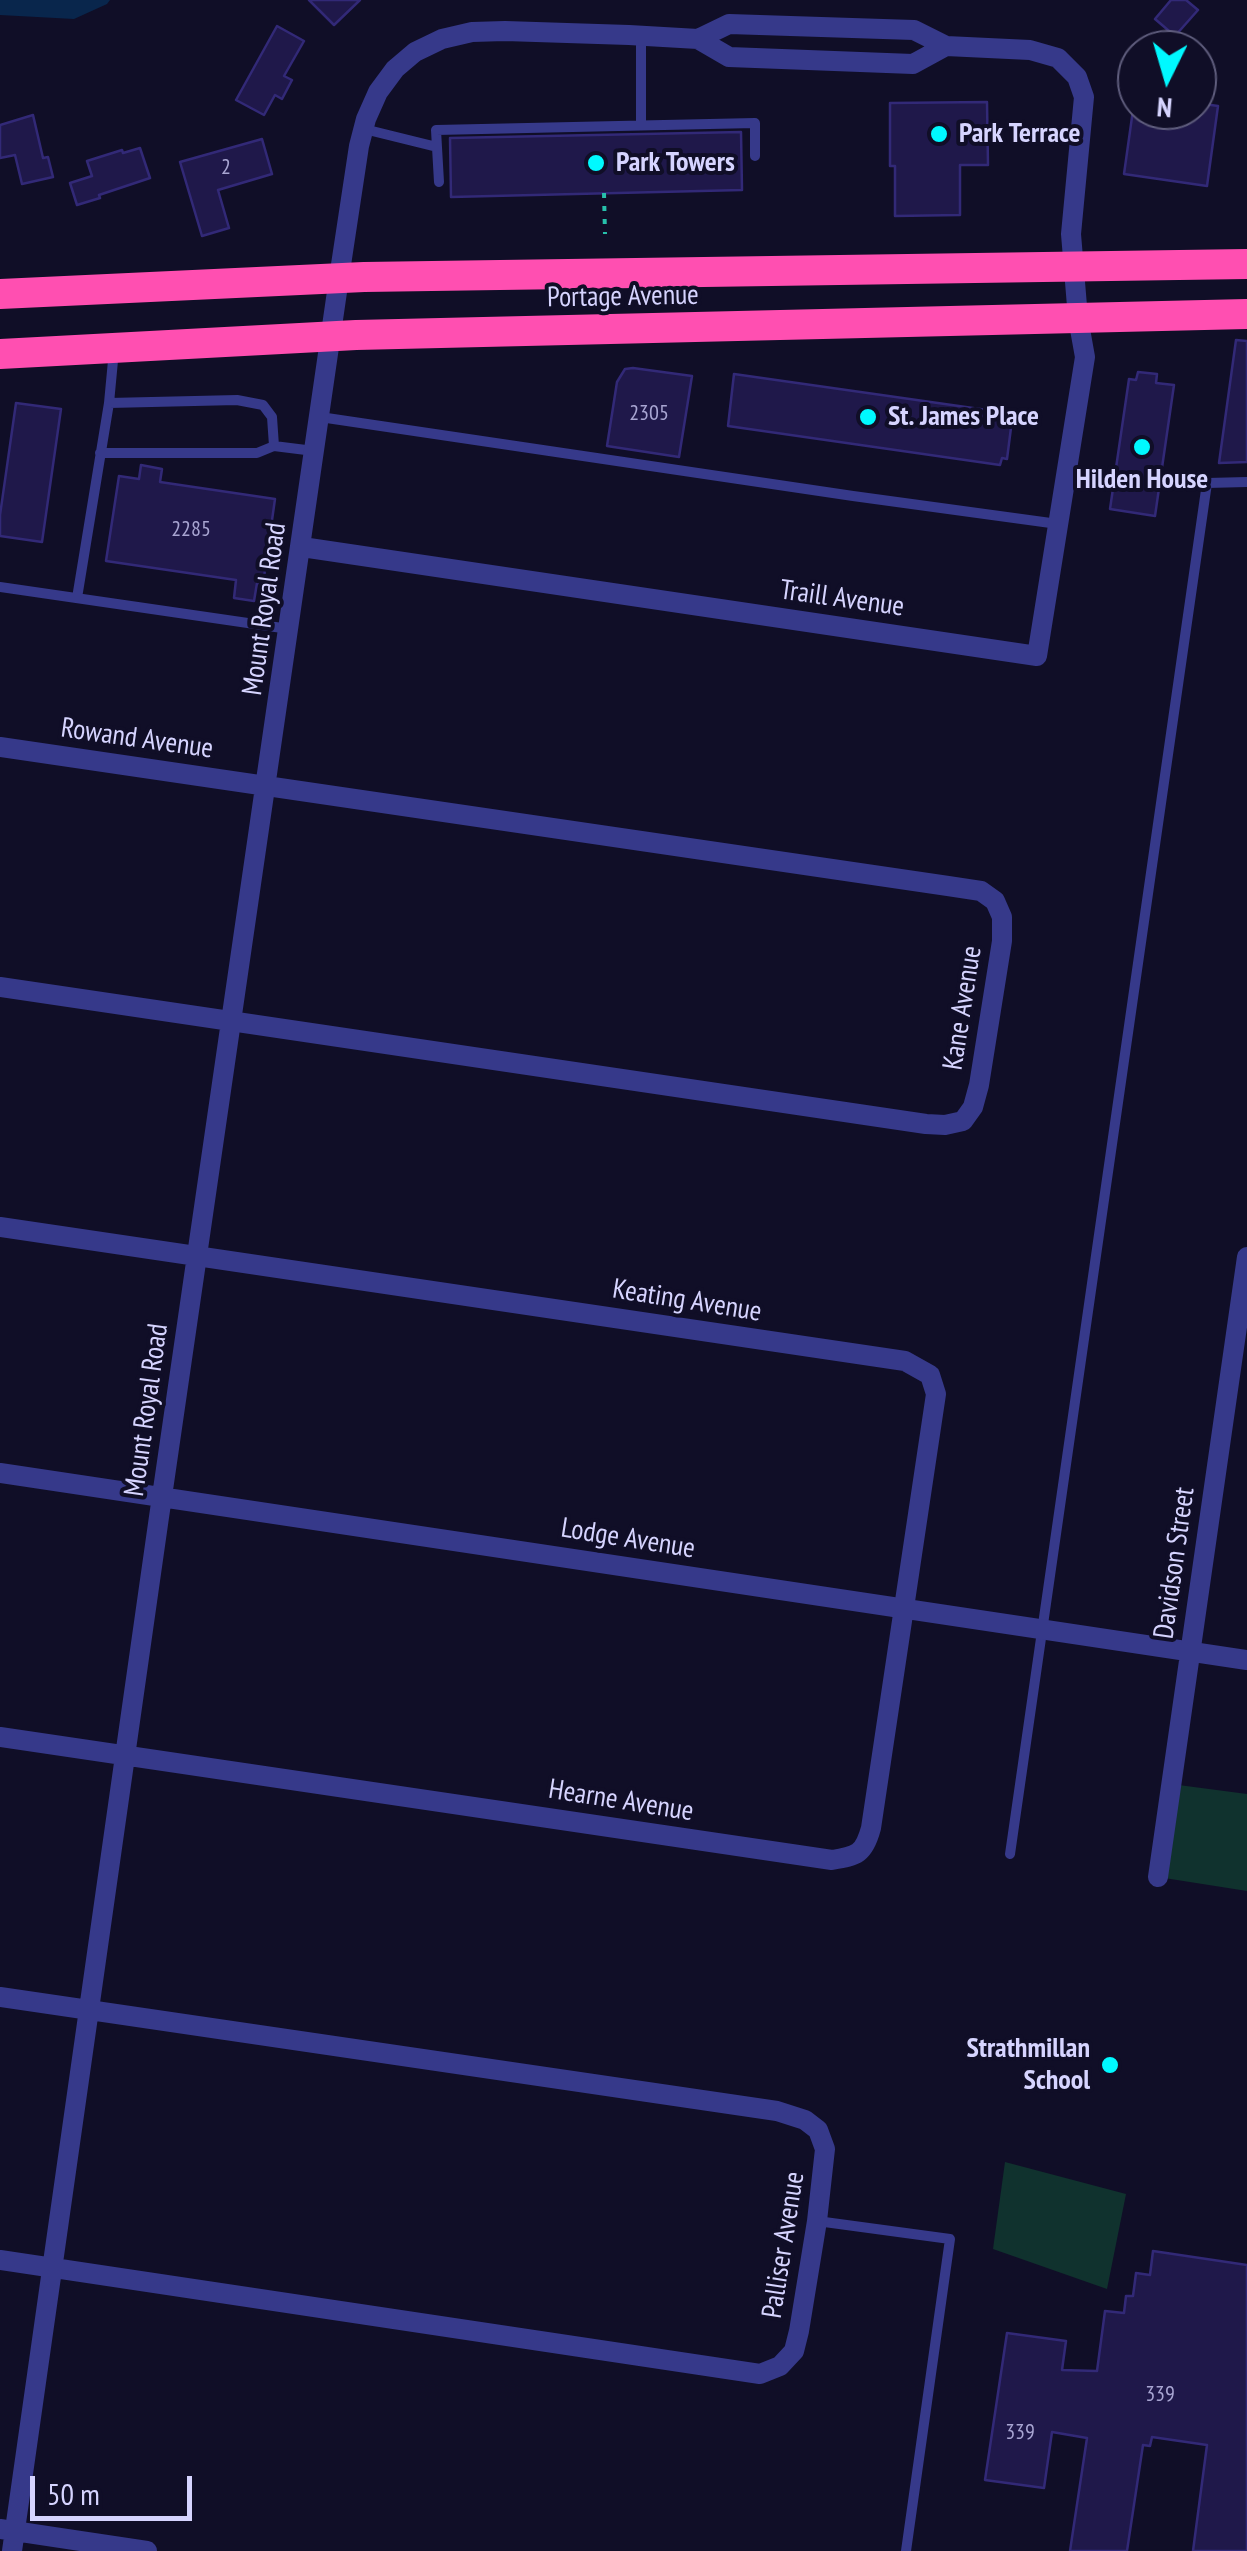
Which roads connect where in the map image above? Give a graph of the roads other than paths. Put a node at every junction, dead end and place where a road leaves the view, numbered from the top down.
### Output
1 (641, 36) junction
2 (698, 39) junction
3 (946, 46) junction
4 (642, 125) junction
5 (364, 129) junction
6 (437, 148) junction
7 (755, 156) dead end
8 (440, 182) dead end
9 (1073, 264) junction
10 (1247, 264) edge
11 (340, 278) junction
12 (0, 294) edge
13 (1247, 314) edge
14 (1078, 318) junction
15 (332, 336) junction
16 (114, 348) junction
17 (0, 354) edge
18 (109, 402) junction
19 (320, 417) junction
20 (274, 446) junction
21 (316, 451) junction
22 (100, 453) junction
23 (1247, 482) edge
24 (1058, 524) junction
25 (302, 547) junction
26 (0, 587) edge
27 (77, 598) junction
28 (290, 629) junction
29 (0, 747) edge
30 (266, 785) junction
31 (0, 987) edge
32 (232, 1020) junction
33 (0, 1227) edge
34 (198, 1255) junction
35 (1247, 1257) edge
36 (0, 1473) edge
37 (162, 1497) junction
38 (905, 1608) junction
39 (1042, 1629) junction
40 (1190, 1651) junction
41 (1247, 1660) edge
42 (0, 1736) edge
43 (125, 1754) junction
44 (1010, 1854) dead end
45 (1158, 1877) dead end
46 (0, 1997) edge
47 (90, 2009) junction
48 (817, 2221) junction
49 (0, 2260) edge
50 (52, 2267) junction
51 (9, 2537) edge
52 (147, 2551) edge
53 (906, 2551) edge

1 - 2 street, Mount Royal Road
1 - 4 lane
1 - 5 street, Mount Royal Road
2 - 3 street
2 - 3 street
3 - 9 street, Traill Avenue
4 - 6 lane
4 - 7 lane
5 - 6 lane
5 - 11 street, Mount Royal Road
6 - 8 lane
9 - 10 highway, Portage Avenue
9 - 11 highway, Portage Avenue
9 - 14 street, Traill Avenue
11 - 12 highway, Portage Avenue
11 - 15 street, Mount Royal Road
13 - 14 highway, Portage Avenue
14 - 15 highway, Portage Avenue
14 - 24 street, Traill Avenue
15 - 16 highway, Portage Avenue
15 - 19 street, Mount Royal Road
16 - 17 highway, Portage Avenue
16 - 18 lane
18 - 20 lane
18 - 22 lane
19 - 21 street, Mount Royal Road
19 - 24 lane
20 - 21 lane
20 - 22 lane
21 - 25 street, Mount Royal Road
22 - 27 lane
23 - 39 lane
24 - 25 street, Traill Avenue
25 - 28 street, Mount Royal Road
26 - 27 lane
27 - 28 lane
28 - 30 street, Mount Royal Road
29 - 30 street, Rowand Avenue
30 - 32 street, Mount Royal Road
30 - 32 street, Kane Avenue
31 - 32 street
32 - 34 street, Mount Royal Road
33 - 34 street, Keating Avenue
34 - 37 street, Mount Royal Road
34 - 38 street, Keating Avenue
35 - 40 street, Davidson Street
36 - 37 street, Lodge Avenue
37 - 38 street, Lodge Avenue
37 - 43 street, Mount Royal Road
38 - 39 street, Lodge Avenue
38 - 43 street, Hearne Avenue
39 - 40 street, Lodge Avenue
39 - 44 lane
40 - 41 street, Lodge Avenue
40 - 45 street, Davidson Street
42 - 43 street
43 - 47 street, Mount Royal Road
46 - 47 street, Palliser Avenue
47 - 48 street, Palliser Avenue
47 - 50 street, Mount Royal Road
48 - 50 street, Palliser Avenue
48 - 53 lane
49 - 50 street, Palliser Avenue
50 - 51 street, Mount Royal Road
51 - 52 street

